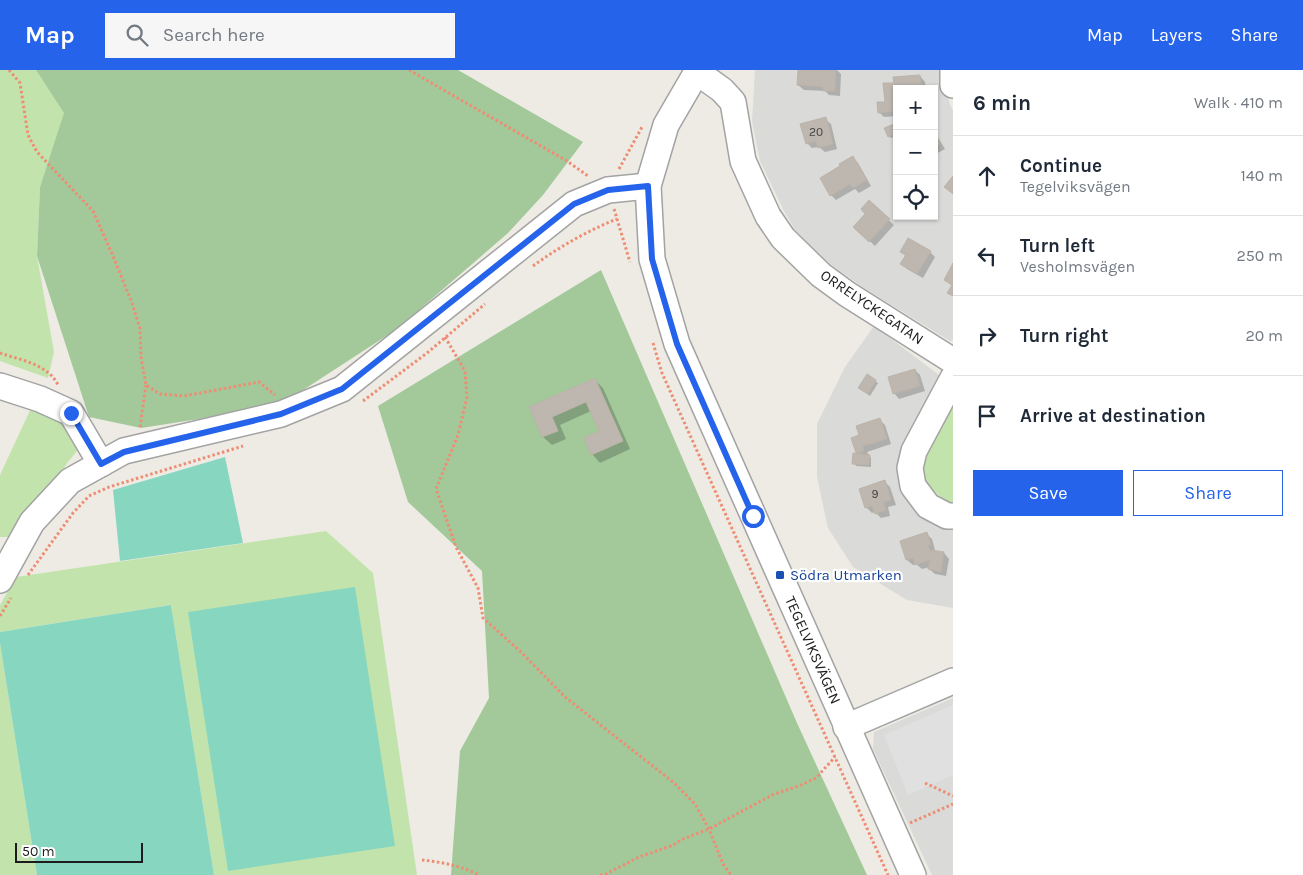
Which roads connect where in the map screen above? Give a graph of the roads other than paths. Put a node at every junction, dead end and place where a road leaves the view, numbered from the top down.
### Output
1 (953, 70) edge
2 (697, 71) edge
3 (953, 85) edge
4 (648, 186) junction
5 (953, 361) edge
6 (953, 378) edge
7 (0, 386) edge
8 (101, 464) junction
9 (953, 516) edge
10 (13, 563) edge
11 (7, 587) edge
12 (953, 681) edge
13 (846, 727) junction
14 (913, 875) edge

1 - 3 street
2 - 4 street, TEGELVIKSVÄGEN
2 - 5 street, ORRELYCKEGATAN
4 - 8 street
4 - 13 street, TEGELVIKSVÄGEN
6 - 9 street
7 - 8 street
8 - 10 street
10 - 11 street
12 - 13 street
13 - 14 street, TEGELVIKSVÄGEN

